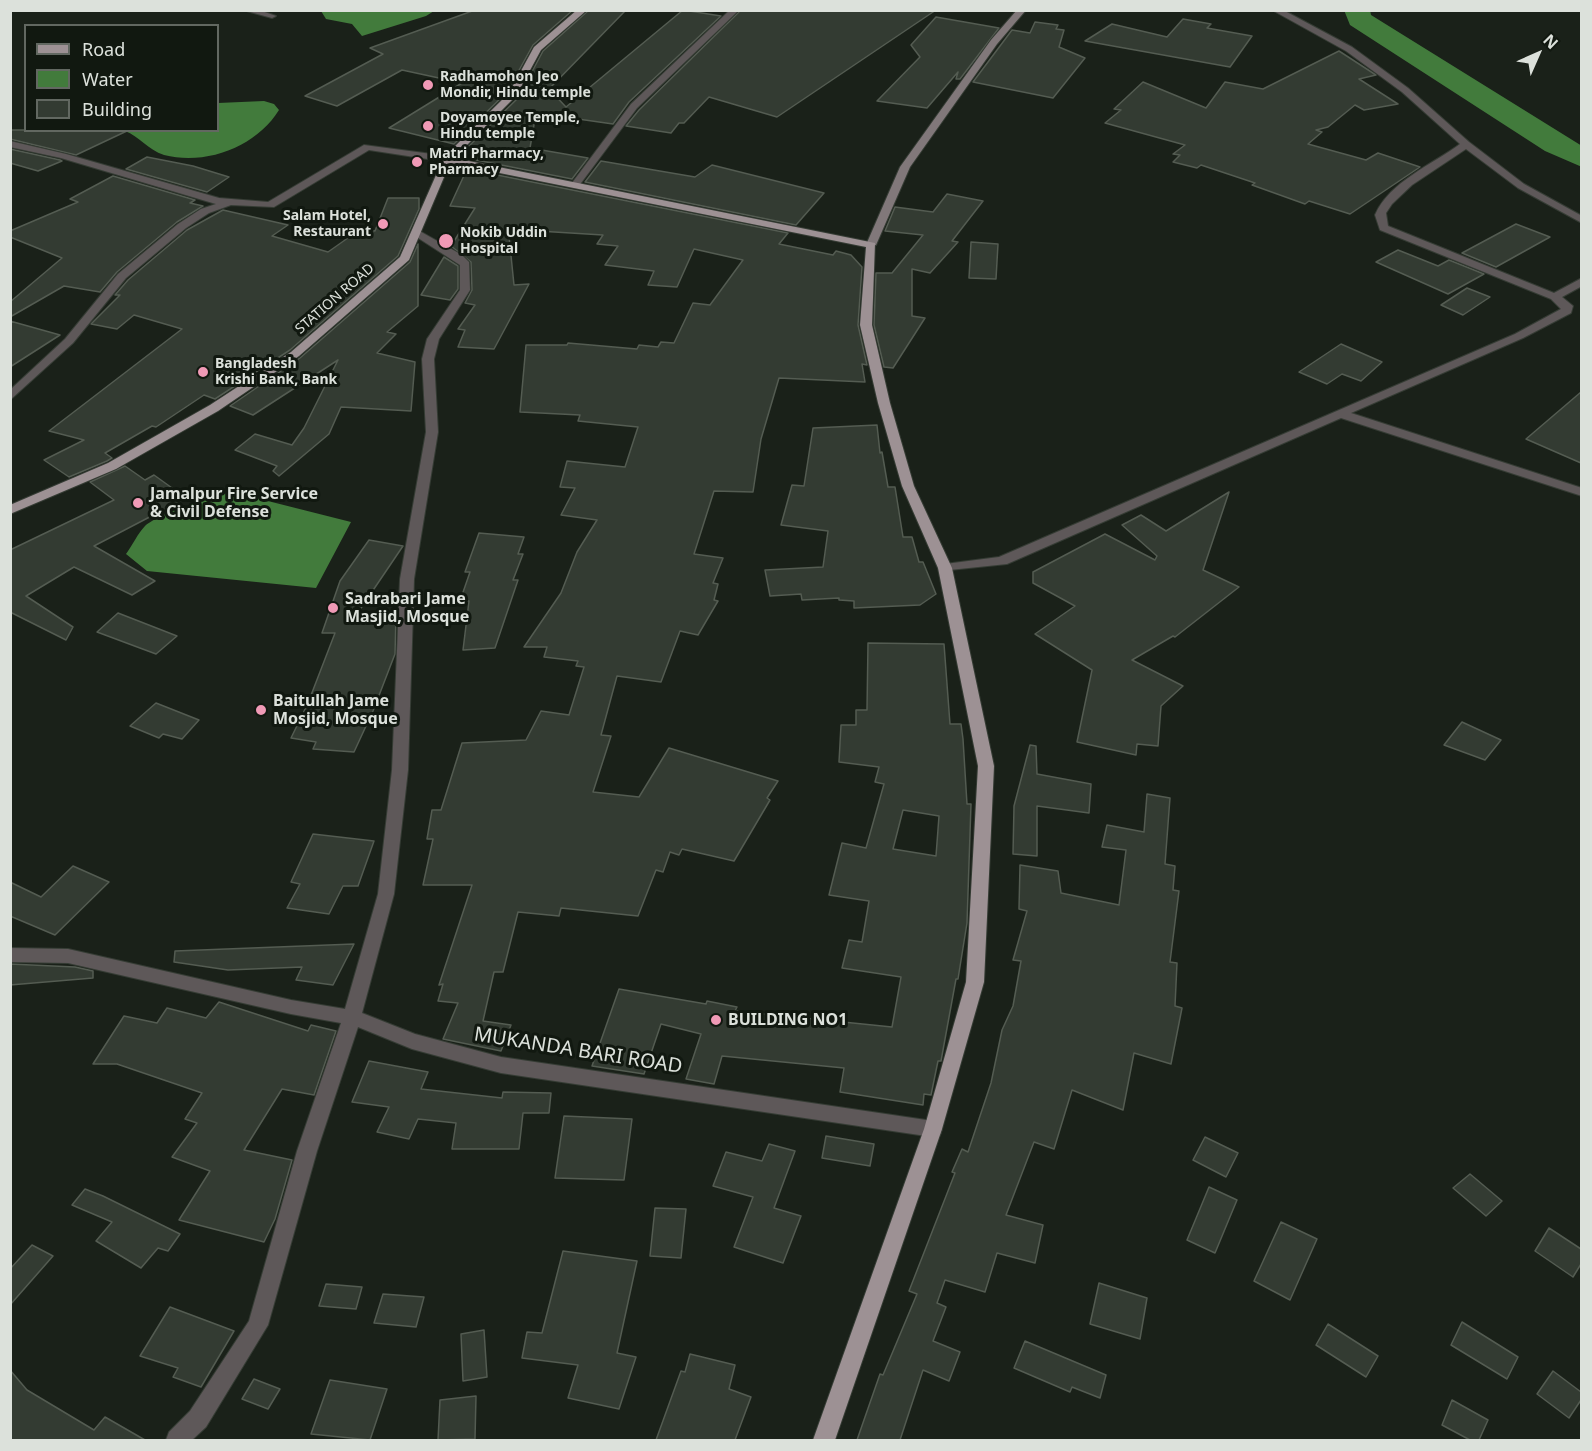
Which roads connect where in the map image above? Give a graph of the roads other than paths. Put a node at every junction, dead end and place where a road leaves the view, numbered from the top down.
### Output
1 (247, 10) edge
2 (583, 10) edge
3 (735, 10) edge
4 (1022, 10) edge
5 (1276, 10) edge
6 (272, 16) dead end
7 (10, 144) edge
8 (1466, 144) junction
9 (447, 159) junction
10 (575, 185) junction
11 (229, 202) junction
12 (1581, 220) edge
13 (416, 232) junction
14 (871, 245) junction
15 (1581, 281) edge
16 (1555, 297) junction
17 (10, 397) edge
18 (1338, 413) junction
19 (1581, 492) edge
20 (10, 510) edge
21 (945, 568) junction
22 (10, 956) edge
23 (352, 1017) junction
24 (933, 1129) junction
25 (177, 1440) edge
26 (824, 1440) edge

1 - 6 street
2 - 9 main road, STATION ROAD
3 - 10 street
4 - 14 street
5 - 8 street
7 - 11 street
8 - 12 street
8 - 16 street
9 - 10 main road
9 - 11 street
9 - 13 main road, STATION ROAD
10 - 14 main road
11 - 17 street
13 - 20 main road, STATION ROAD
13 - 23 street
14 - 21 main road
15 - 16 street
16 - 18 street
18 - 19 street
18 - 21 street
21 - 24 main road
22 - 23 street, MUKANDA BARI ROAD
23 - 24 street, MUKANDA BARI ROAD
23 - 25 street
24 - 26 main road

